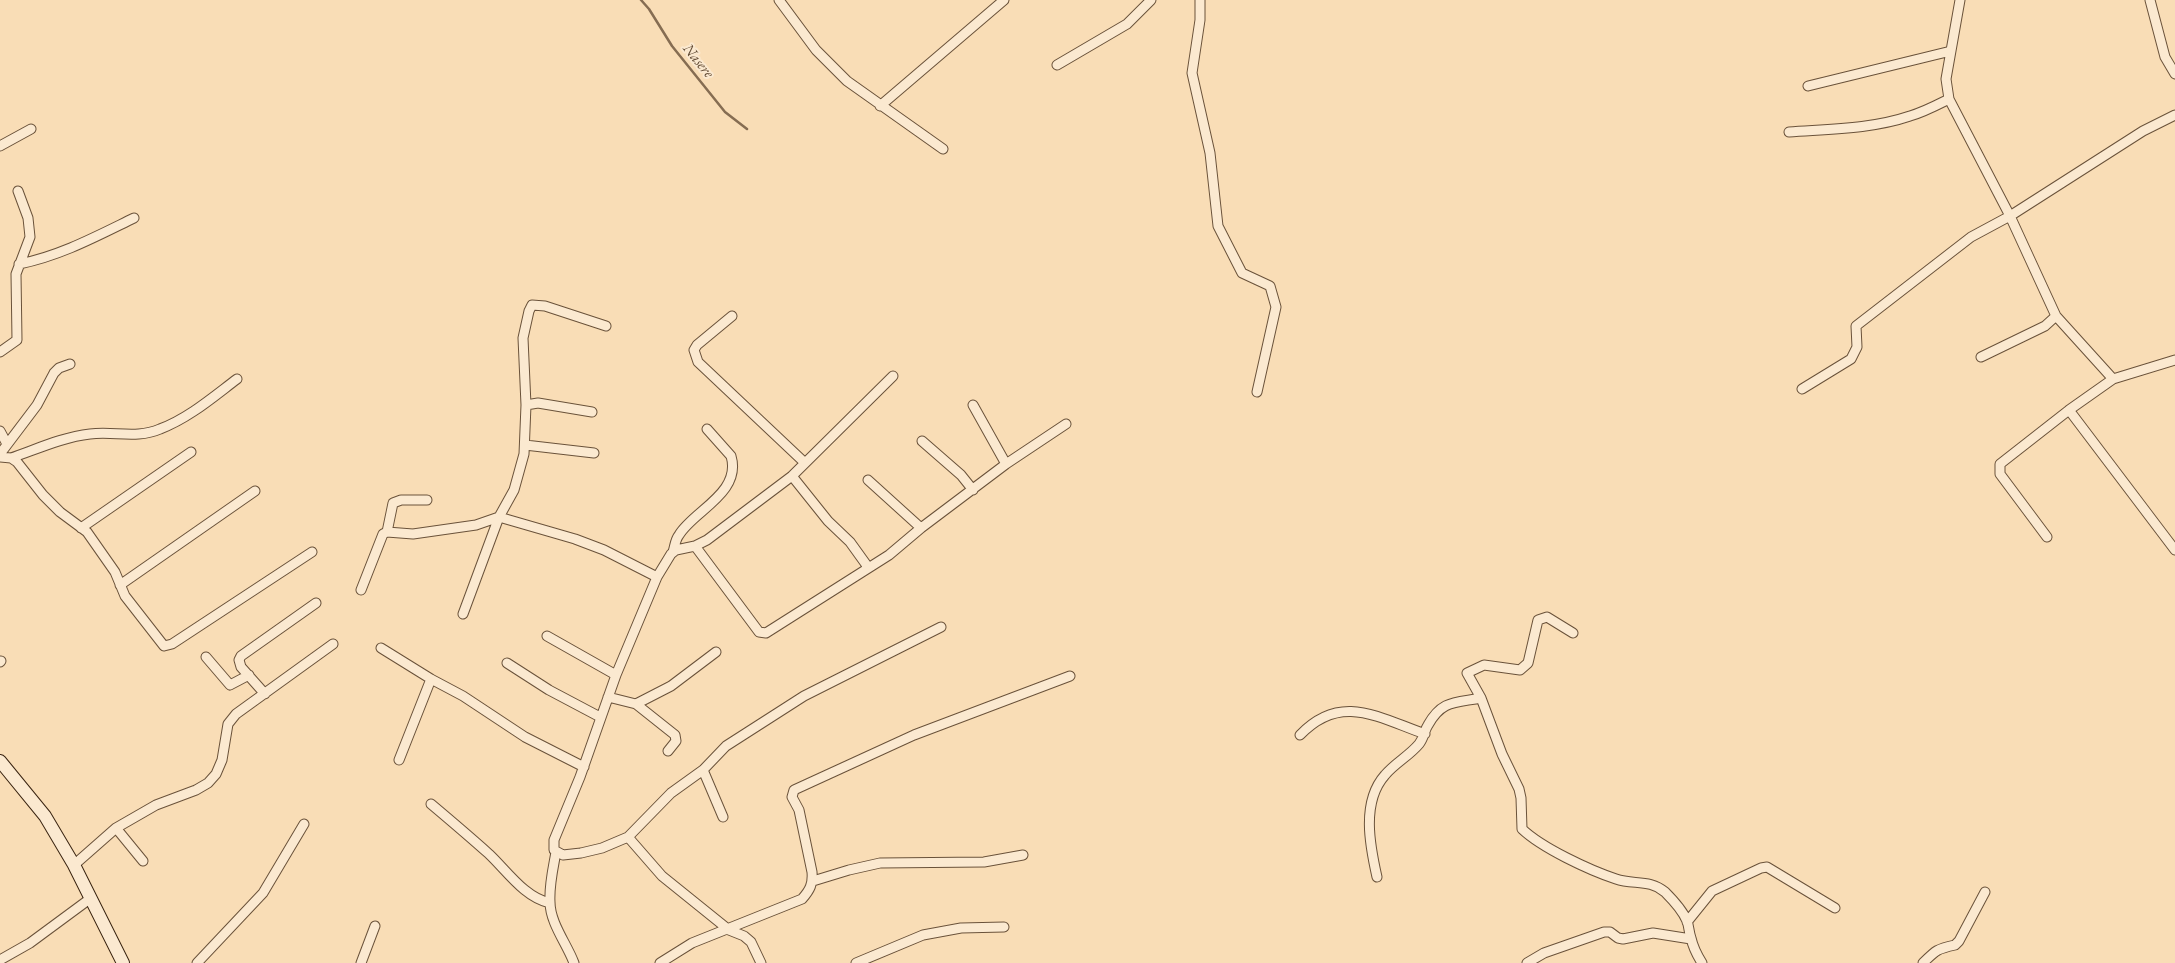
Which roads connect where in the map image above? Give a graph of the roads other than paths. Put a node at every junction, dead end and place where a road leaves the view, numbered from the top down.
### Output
1 (779, 0) edge
2 (1004, 0) edge
3 (1151, 0) edge
4 (1200, 0) edge
5 (1960, 0) edge
6 (2150, 0) edge
7 (1951, 51) junction
8 (1057, 65) dead end
9 (2175, 74) edge
10 (1808, 86) dead end
11 (1949, 99) junction
12 (880, 106) junction
13 (2175, 115) edge
14 (31, 129) dead end
15 (1789, 132) dead end
16 (0, 146) edge
17 (943, 149) dead end
18 (18, 191) dead end
19 (2010, 216) junction
20 (134, 218) dead end
21 (19, 264) junction
22 (732, 316) dead end
23 (2056, 316) junction
24 (606, 326) dead end
25 (0, 352) edge
26 (1981, 357) dead end
27 (2175, 360) edge
28 (70, 364) dead end
29 (893, 376) dead end
30 (237, 379) dead end
31 (2113, 379) junction
32 (1802, 389) dead end
33 (1257, 392) dead end
34 (526, 405) junction
35 (973, 405) dead end
36 (2069, 410) junction
37 (592, 412) dead end
38 (1066, 424) dead end
39 (707, 429) dead end
40 (0, 431) edge
41 (922, 440) dead end
42 (7, 444) junction
43 (524, 445) junction
44 (191, 452) dead end
45 (594, 454) dead end
46 (0, 455) edge
47 (11, 458) junction
48 (804, 463) junction
49 (1006, 464) junction
50 (792, 476) junction
51 (868, 480) dead end
52 (972, 490) junction
53 (255, 491) dead end
54 (427, 500) dead end
55 (499, 517) junction
56 (81, 528) junction
57 (921, 528) junction
58 (387, 532) junction
59 (2047, 537) dead end
60 (695, 546) junction
61 (2175, 550) edge
62 (312, 552) dead end
63 (673, 552) junction
64 (868, 567) junction
65 (657, 576) junction
66 (120, 584) junction
67 (361, 590) dead end
68 (316, 603) dead end
69 (463, 614) dead end
70 (941, 627) dead end
71 (1573, 633) dead end
72 (547, 636) dead end
73 (333, 644) dead end
74 (381, 648) dead end
75 (716, 652) dead end
76 (206, 657) dead end
77 (507, 664) dead end
78 (249, 675) junction
79 (616, 675) junction
80 (1070, 676) dead end
81 (432, 679) junction
82 (265, 694) junction
83 (608, 697) junction
84 (1481, 698) junction
85 (636, 704) junction
86 (600, 717) junction
87 (1425, 734) junction
88 (1300, 735) dead end
89 (668, 751) dead end
90 (399, 760) dead end
91 (0, 761) edge
92 (584, 768) junction
93 (703, 770) junction
94 (431, 804) dead end
95 (723, 816) dead end
96 (304, 824) dead end
97 (116, 828) junction
98 (628, 838) junction
99 (556, 852) junction
100 (1023, 855) dead end
101 (142, 861) dead end
102 (74, 865) junction
103 (1377, 877) dead end
104 (813, 881) junction
105 (1985, 892) dead end
106 (91, 898) junction
107 (550, 903) junction
108 (1835, 908) dead end
109 (1687, 922) junction
110 (375, 926) dead end
111 (1004, 927) dead end
112 (729, 930) junction
113 (1691, 939) junction
114 (0, 960) edge
115 (123, 963) edge
116 (196, 963) edge
117 (361, 963) edge
118 (574, 963) edge
119 (660, 963) edge
120 (761, 963) edge
121 (856, 963) edge
122 (1527, 963) edge
123 (1702, 963) edge
124 (1923, 963) edge

1 - 12 street
2 - 12 street
3 - 8 street
4 - 33 street
5 - 7 street
6 - 9 street
7 - 10 street
7 - 11 street
11 - 15 street
11 - 19 street
12 - 17 street
13 - 19 street
14 - 16 street
18 - 21 street
19 - 23 street
19 - 32 street
20 - 21 street
21 - 25 street
22 - 48 street
23 - 26 street
23 - 31 street
24 - 34 street
27 - 31 street
28 - 42 street
29 - 48 street
30 - 47 street
31 - 36 street
34 - 37 street
34 - 43 street
35 - 49 street
36 - 59 street
36 - 61 street
38 - 49 street
39 - 63 street
40 - 42 street
41 - 52 street
42 - 46 street
43 - 45 street
43 - 55 street
44 - 56 street
46 - 47 street
47 - 56 street
48 - 50 street
49 - 52 street
50 - 60 street
50 - 64 street
51 - 57 street
52 - 57 street
53 - 66 street
54 - 58 street
55 - 58 street
55 - 65 street
55 - 69 street
56 - 66 street
57 - 64 street
58 - 67 street
60 - 63 street
60 - 64 street
62 - 66 street
63 - 65 street
65 - 79 street
68 - 78 street
70 - 93 street
71 - 84 street
72 - 79 street
73 - 82 street
74 - 81 street
75 - 85 street
76 - 78 street
77 - 86 street
78 - 82 street
79 - 83 street
80 - 104 street
81 - 90 street
81 - 92 street
82 - 97 street
83 - 85 street
83 - 86 street
84 - 87 street
84 - 109 street
85 - 89 street
86 - 92 street
87 - 88 street
87 - 103 street
91 - 102 street
92 - 99 street
93 - 95 street
93 - 98 street
94 - 107 street
96 - 116 street
97 - 101 street
97 - 102 street
98 - 99 street
98 - 112 street
99 - 107 street
100 - 104 street
102 - 106 street
104 - 112 street
105 - 124 street
106 - 114 street
106 - 115 street
107 - 118 street
108 - 109 street
109 - 113 street
110 - 117 street
111 - 121 street
112 - 119 street
112 - 120 street
113 - 122 street
113 - 123 street

